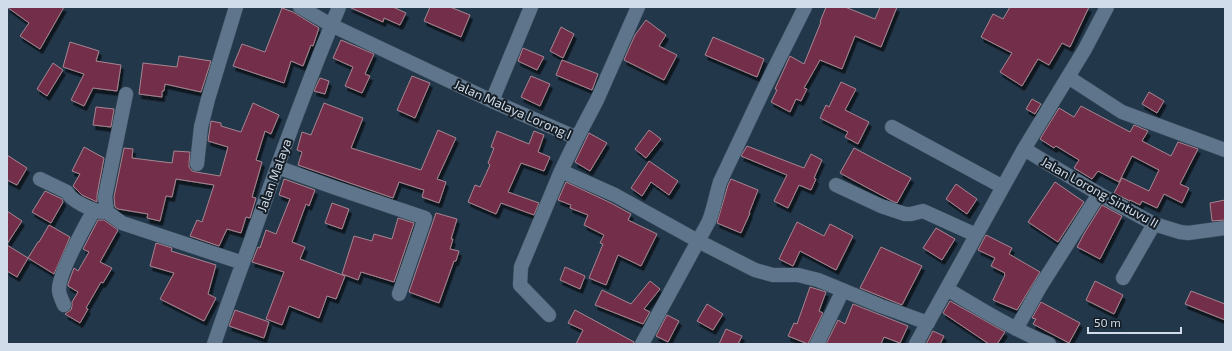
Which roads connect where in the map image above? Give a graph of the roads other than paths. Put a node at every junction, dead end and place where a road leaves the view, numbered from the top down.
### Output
1 (236, 7) edge
2 (300, 7) edge
3 (339, 7) edge
4 (531, 7) edge
5 (638, 7) edge
6 (805, 7) edge
7 (1102, 9) edge
8 (331, 25) junction
9 (1068, 77) junction
10 (126, 94) dead end
11 (492, 101) junction
12 (892, 127) dead end
13 (577, 138) junction
14 (1024, 149) junction
15 (1225, 150) edge
16 (197, 164) dead end
17 (277, 167) junction
18 (561, 171) junction
19 (40, 179) dead end
20 (836, 185) dead end
21 (1003, 187) junction
22 (1099, 194) junction
23 (94, 210) junction
24 (107, 212) junction
25 (1154, 224) junction
26 (1225, 228) edge
27 (976, 235) junction
28 (698, 241) junction
29 (243, 263) junction
30 (1123, 278) dead end
31 (947, 289) junction
32 (843, 290) junction
33 (399, 294) dead end
34 (64, 305) dead end
35 (549, 315) dead end
36 (928, 323) junction
37 (1016, 329) junction
38 (214, 344) edge
39 (642, 344) edge
40 (817, 344) edge
41 (916, 344) edge
42 (1049, 344) edge

1 - 16 street
2 - 8 street, Jalan Malaya Lorong I
3 - 8 street, Jalan Malaya
4 - 11 street
5 - 13 street
6 - 28 street
7 - 9 street
8 - 11 street, Jalan Malaya Lorong I
8 - 17 street, Jalan Malaya
9 - 14 street
9 - 15 street
10 - 24 street
11 - 13 street, Jalan Malaya Lorong I
12 - 21 street
13 - 18 street, Jalan Malaya Lorong I
14 - 21 street
14 - 22 street, Jalan Lorong Sintuvu II
17 - 29 street, Jalan Malaya
17 - 33 street
18 - 28 street
18 - 35 street, Jalan Malaya Lorong I
19 - 23 street
20 - 27 street
21 - 27 street
22 - 25 street, Jalan Lorong Sintuvu II
22 - 37 street
23 - 24 street
23 - 34 street
24 - 29 street
25 - 26 street, Jalan Lorong Sintuvu II
25 - 30 street
27 - 31 street
28 - 32 street
28 - 39 street
29 - 38 street, Jalan Malaya
31 - 36 street
31 - 37 street
32 - 36 street
32 - 40 street
36 - 41 street
37 - 42 street

